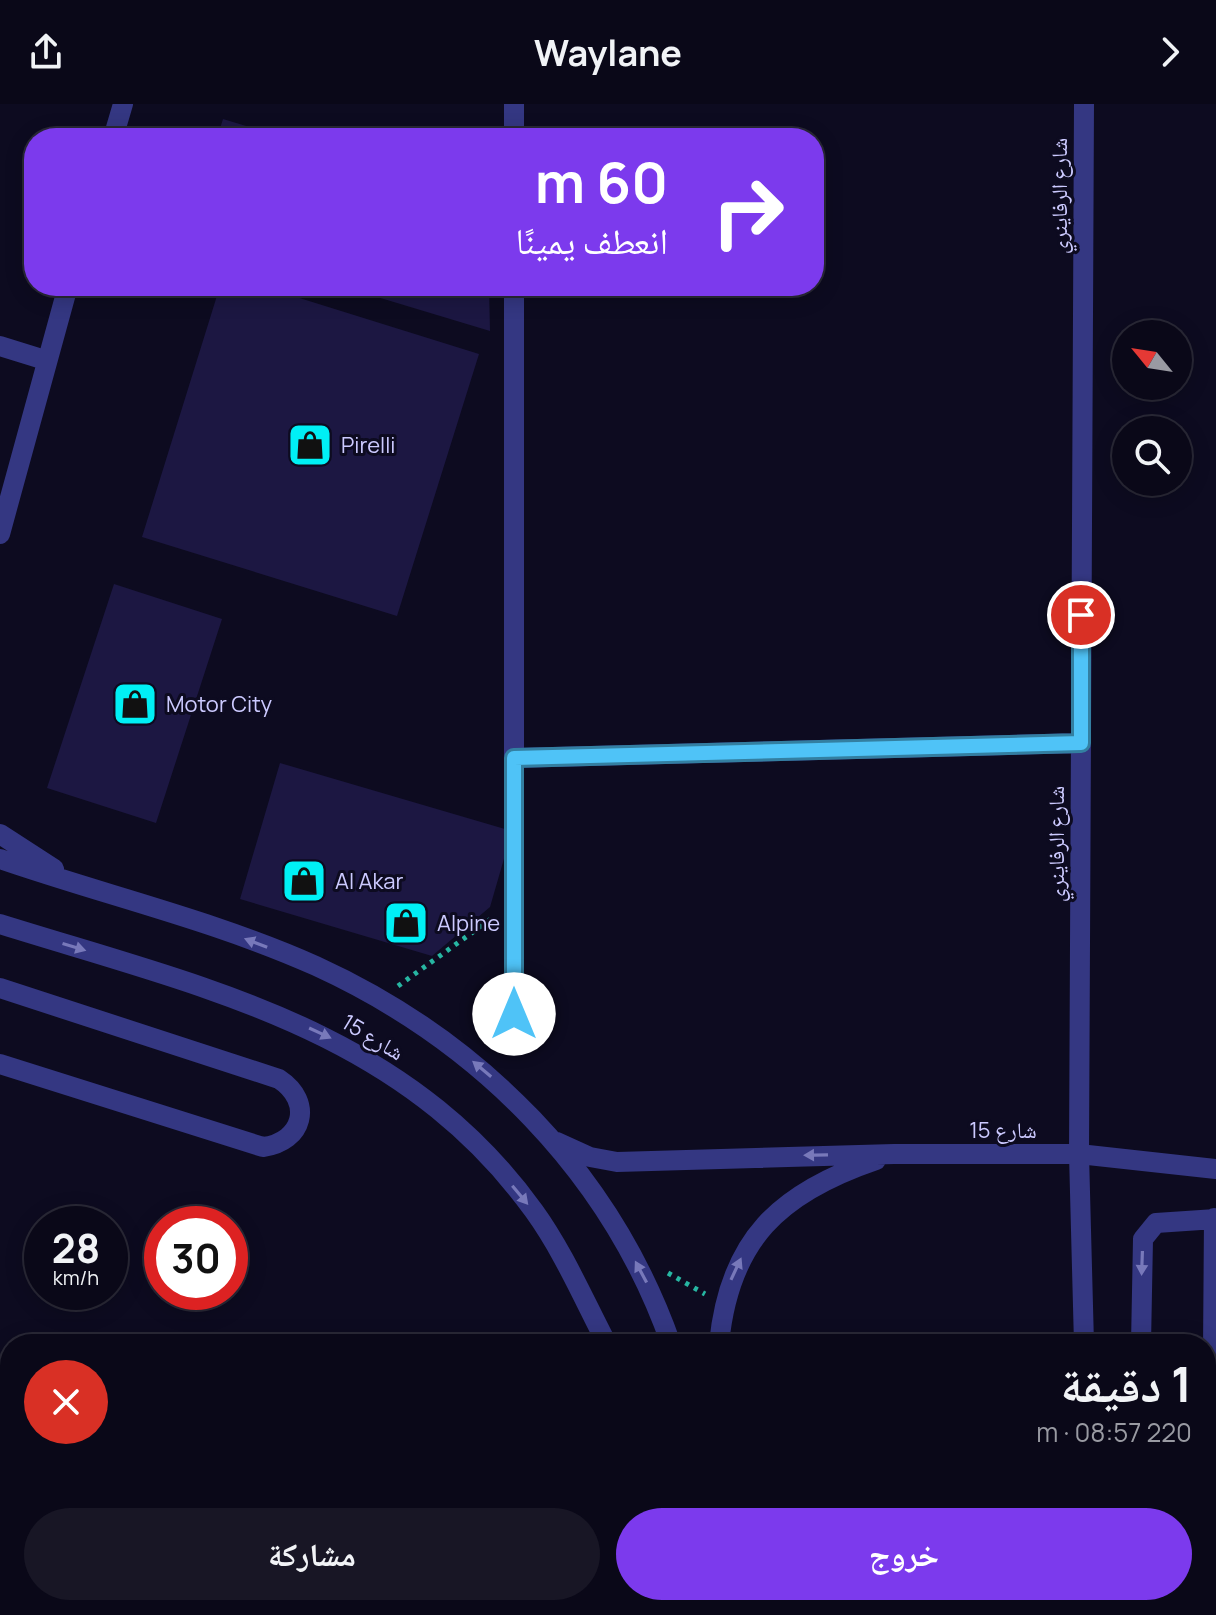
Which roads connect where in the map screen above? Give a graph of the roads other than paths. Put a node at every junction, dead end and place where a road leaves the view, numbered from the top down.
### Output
1 (123, 104) edge
2 (514, 104) edge
3 (1084, 104) edge
4 (116, 128) edge
5 (514, 128) edge
6 (65, 296) edge
7 (514, 296) edge
8 (0, 346) edge
9 (45, 360) junction
10 (0, 534) edge
11 (1081, 743) junction
12 (514, 758) junction
13 (0, 834) edge
14 (0, 859) edge
15 (88, 890) junction
16 (0, 924) edge
17 (0, 988) edge
18 (514, 1014) dead end
19 (0, 1064) edge
20 (554, 1140) junction
21 (894, 1154) junction
22 (1079, 1154) junction
23 (1216, 1169) edge
24 (1215, 1219) edge
25 (601, 1334) edge
26 (668, 1334) edge
27 (720, 1334) edge
28 (1084, 1334) edge
29 (1141, 1334) edge
30 (1214, 1334) edge

1 - 4 street
2 - 5 street
3 - 11 street, شارع الرفاينري
6 - 9 street
7 - 12 street
8 - 9 street
9 - 10 street
11 - 12 street
11 - 22 street, شارع الرفاينري
12 - 18 street
13 - 15 street
14 - 15 street, شارع 15
20 -> 15 street, شارع 15
16 -> 25 street, شارع 15
17 - 19 street
21 -> 20 street, شارع 15
26 -> 20 street, شارع 15
21 - 22 street, شارع 15
27 -> 21 street
22 - 23 street, شارع 15
22 - 28 street, شارع الرفاينري
24 -> 29 street
24 - 30 street

